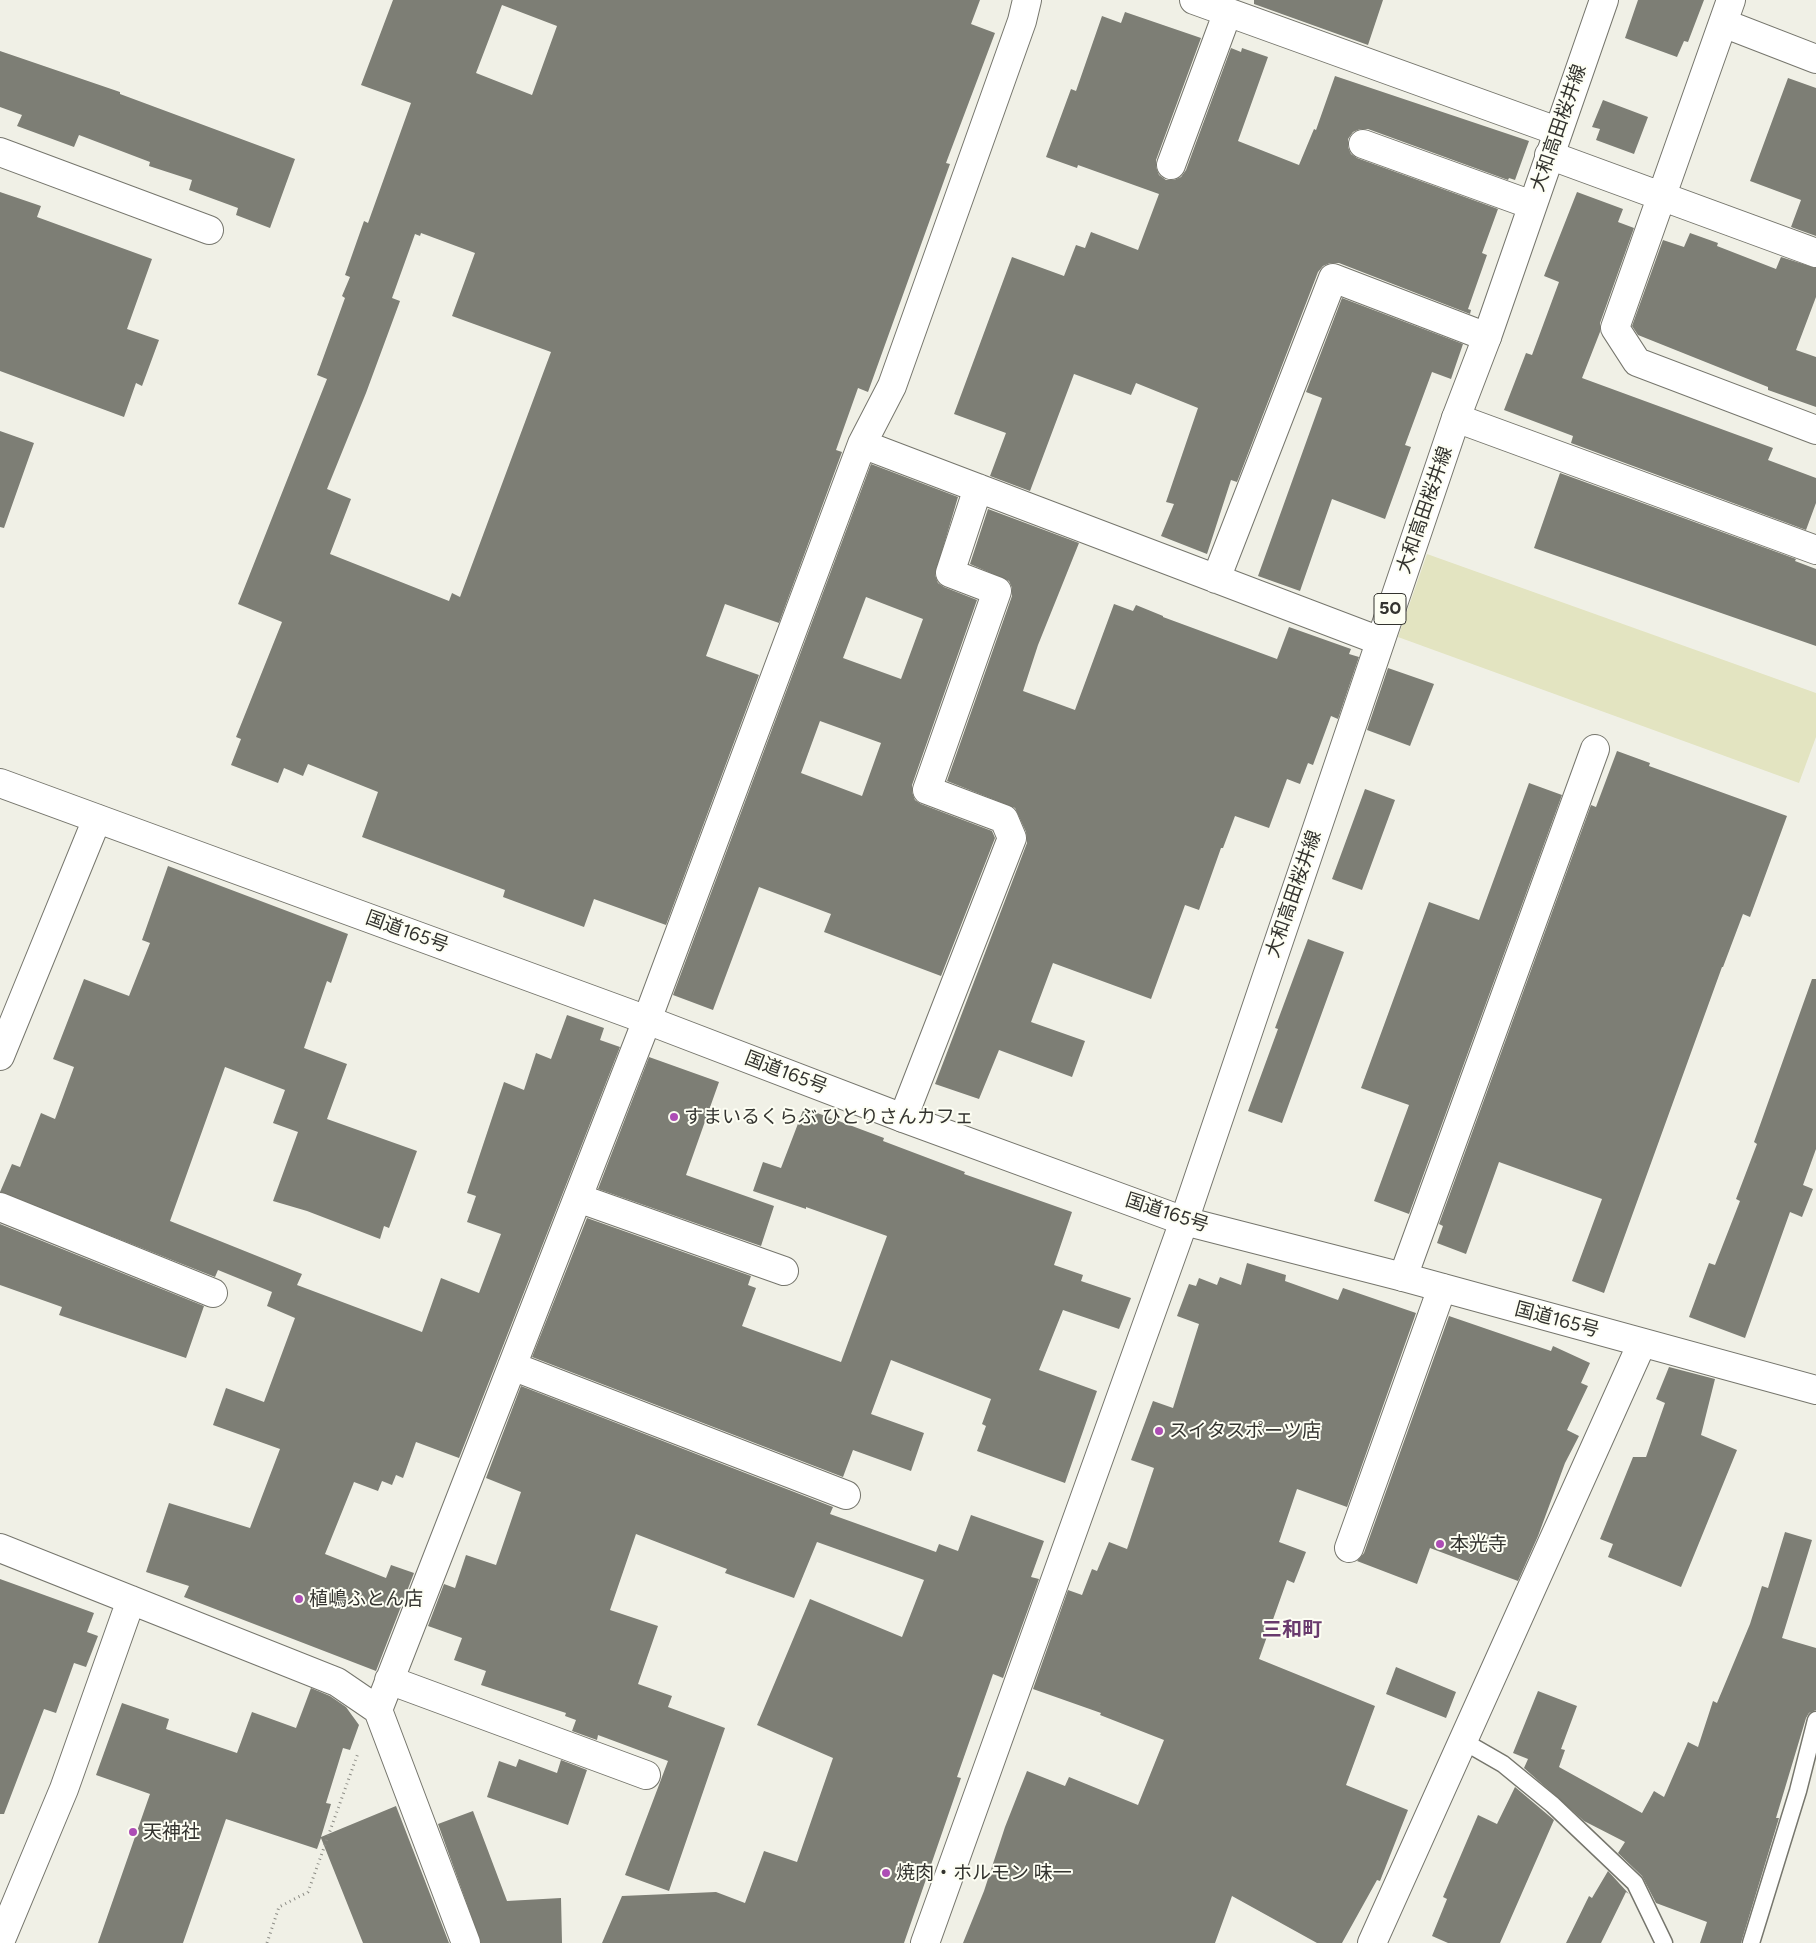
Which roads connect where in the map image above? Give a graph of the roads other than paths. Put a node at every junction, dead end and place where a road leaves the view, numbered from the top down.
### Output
1 (1027, 0) edge
2 (1194, 0) edge
3 (1604, 0) edge
4 (1727, 11) edge
5 (1227, 14) junction
6 (1816, 59) edge
7 (1553, 143) junction
8 (1363, 144) dead end
9 (0, 152) edge
10 (1172, 165) dead end
11 (1662, 196) junction
12 (1532, 206) junction
13 (209, 230) dead end
14 (1816, 253) edge
15 (1487, 337) junction
16 (1456, 418) junction
17 (1816, 430) edge
18 (862, 444) junction
19 (978, 488) junction
20 (1816, 550) edge
21 (1216, 579) junction
22 (1380, 641) junction
23 (1595, 749) dead end
24 (0, 784) edge
25 (97, 819) junction
26 (647, 1020) junction
27 (0, 1056) edge
28 (903, 1118) junction
29 (578, 1198) junction
30 (0, 1207) edge
31 (1184, 1221) junction
32 (784, 1271) dead end
33 (1403, 1277) junction
34 (1442, 1288) junction
35 (213, 1293) dead end
36 (1642, 1343) junction
37 (512, 1366) junction
38 (1816, 1390) edge
39 (846, 1495) dead end
40 (0, 1548) edge
41 (1349, 1548) dead end
42 (131, 1600) junction
43 (389, 1680) junction
44 (378, 1710) junction
45 (1816, 1720) edge
46 (1463, 1741) junction
47 (646, 1775) dead end
48 (0, 1942) edge
49 (466, 1943) edge
50 (925, 1943) edge
51 (1372, 1943) edge
52 (1664, 1943) edge
53 (1751, 1943) edge

1 - 18 main road
2 - 5 main road
3 - 7 main road, 大和高田桜井線 / 50
4 - 6 main road
4 - 11 main road
5 - 7 main road
5 - 10 main road
7 - 11 main road
7 - 12 main road, 大和高田桜井線 / 50
8 - 12 main road
9 - 13 main road
11 - 14 main road
11 - 17 main road
12 - 15 main road, 大和高田桜井線 / 50
15 - 16 main road, 大和高田桜井線 / 50
15 - 21 main road
16 - 20 main road
16 - 22 main road, 大和高田桜井線 / 50
18 - 19 main road
18 - 26 main road
19 - 21 main road
19 - 28 main road
21 - 22 main road
22 - 31 main road, 大和高田桜井線 / 50
23 - 33 main road
24 - 25 main road, 国道165号
25 - 26 main road, 国道165号
25 - 27 main road
26 - 28 main road, 国道165号
26 - 29 main road
28 - 31 main road, 国道165号
29 - 32 main road
29 - 37 main road
30 - 35 main road
31 - 33 main road, 国道165号
31 - 50 main road, 大和高田桜井線
33 - 34 main road, 国道165号
34 - 36 main road, 国道165号
34 - 41 main road
36 - 38 main road, 国道165号
36 - 46 main road
37 - 39 main road
37 - 43 main road
40 - 42 main road
42 - 44 main road
42 - 48 main road
43 - 44 main road
43 - 47 main road
44 - 49 main road
45 - 53 lane
46 - 51 main road
46 - 52 lane

